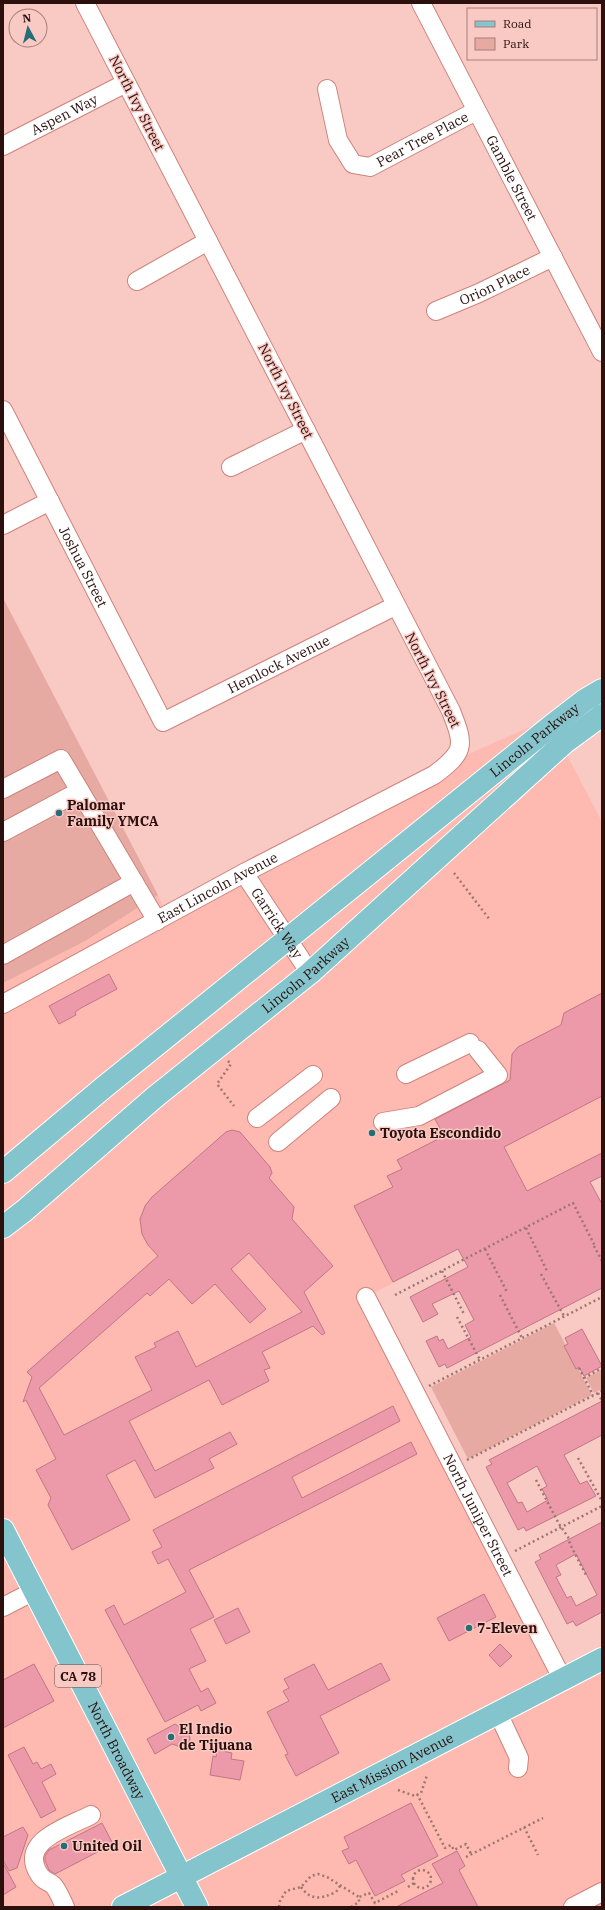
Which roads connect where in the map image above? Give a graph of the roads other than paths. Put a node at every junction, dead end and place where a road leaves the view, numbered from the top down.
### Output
1 (85, 3) edge
2 (421, 3) edge
3 (126, 83) junction
4 (327, 89) dead end
5 (476, 111) junction
6 (3, 146) edge
7 (208, 241) junction
8 (553, 257) junction
9 (137, 281) dead end
10 (436, 310) dead end
11 (596, 327) edge
12 (602, 352) edge
13 (3, 410) edge
14 (306, 430) junction
15 (231, 467) dead end
16 (50, 501) junction
17 (3, 525) edge
18 (395, 606) junction
19 (602, 690) edge
20 (602, 715) edge
21 (164, 722) joint
22 (434, 775) joint
23 (3, 789) edge
24 (80, 791) junction
25 (3, 832) edge
26 (244, 873) junction
27 (134, 882) junction
28 (157, 921) junction
29 (288, 940) junction
30 (3, 955) edge
31 (310, 973) junction
32 (3, 1003) edge
33 (406, 1074) dead end
34 (313, 1075) dead end
35 (330, 1098) dead end
36 (258, 1118) dead end
37 (383, 1122) dead end
38 (278, 1142) dead end
39 (3, 1172) edge
40 (3, 1227) edge
41 (366, 1297) dead end
42 (3, 1530) edge
43 (34, 1591) junction
44 (3, 1607) edge
45 (602, 1659) edge
46 (563, 1680) junction
47 (91, 1815) dead end
48 (182, 1877) junction
49 (602, 1892) edge
50 (65, 1907) edge
51 (123, 1907) edge
52 (197, 1907) edge
53 (573, 1907) edge

1 - 3 street, North Ivy Street
2 - 5 street, Gamble Street
3 - 6 street, Aspen Way
3 - 7 street, North Ivy Street
4 - 5 street, Pear Tree Place
5 - 8 street, Gamble Street
7 - 9 street
7 - 14 street, North Ivy Street
8 - 10 street, Orion Place
8 - 11 street, Gamble Street
11 - 12 street, Gamble Street
13 - 16 street, Joshua Street
14 - 15 street
14 - 18 street, North Ivy Street
16 - 17 street
16 - 21 street, Joshua Street
18 - 21 street, Hemlock Avenue
18 - 22 street, North Ivy Street
19 - 29 main road, Lincoln Parkway
20 - 31 main road, Lincoln Parkway
22 - 26 street, East Lincoln Avenue
23 - 24 street
24 - 25 street
24 - 27 street
26 - 28 street, East Lincoln Avenue
26 - 29 street, Garrick Way
27 - 28 street
27 - 30 street
28 - 32 street, East Lincoln Avenue
29 - 31 street, Garrick Way
29 - 39 main road, Lincoln Parkway
31 - 40 main road, Lincoln Parkway
33 - 37 street
34 - 36 street
35 - 38 street
41 - 46 street, North Juniper Street
42 - 43 main road, North Broadway / CA 78
43 - 44 street
43 - 48 main road, North Broadway / CA 78
45 - 46 main road, East Mission Avenue
46 - 48 main road, East Mission Avenue
47 - 50 street
48 - 51 main road, East Mission Avenue
48 - 52 main road, North Broadway / CA 78
49 - 53 street

